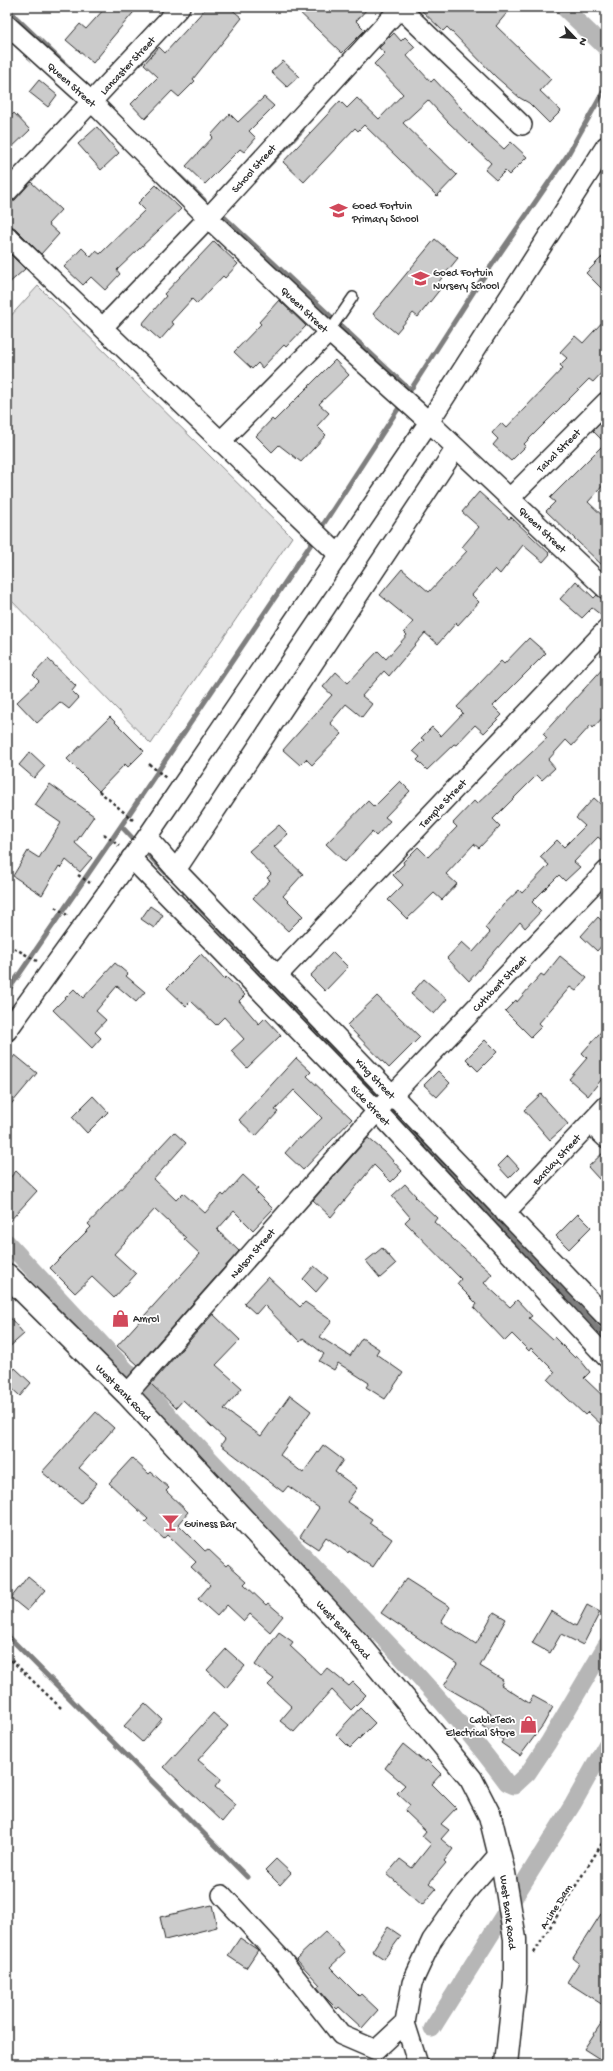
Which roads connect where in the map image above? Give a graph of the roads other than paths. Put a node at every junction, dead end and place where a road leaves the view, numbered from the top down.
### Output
1 (180, 7) edge
2 (401, 8) edge
3 (7, 25) edge
4 (92, 102) junction
5 (522, 125) dead end
6 (606, 146) edge
7 (7, 192) edge
8 (208, 218) junction
9 (7, 236) edge
10 (352, 297) dead end
11 (103, 327) junction
12 (332, 329) junction
13 (606, 402) edge
14 (429, 422) junction
15 (220, 442) junction
16 (456, 448) junction
17 (510, 498) junction
18 (338, 554) junction
19 (606, 589) edge
20 (606, 630) edge
21 (147, 837) junction
22 (125, 852) junction
23 (176, 870) junction
24 (606, 870) edge
25 (278, 975) junction
26 (7, 1031) edge
27 (385, 1103) junction
28 (606, 1106) edge
29 (590, 1123) junction
30 (606, 1138) edge
31 (505, 1213) junction
32 (7, 1275) edge
33 (606, 1317) edge
34 (606, 1357) edge
35 (127, 1394) junction
36 (502, 1863) junction
37 (222, 1895) dead end
38 (405, 2024) junction
39 (418, 2064) edge
40 (506, 2064) edge

1 - 4 street, Lancaster Street
2 - 5 street
2 - 8 street, School Street
3 - 4 street, Queen Street
4 - 7 street, Lancaster Street
4 - 8 street, Queen Street
6 - 14 street
8 - 11 street, School Street
8 - 12 street, Queen Street
9 - 11 street
10 - 12 lane
11 - 15 street
12 - 14 street, Queen Street
12 - 15 street
13 - 17 street, Tahal Street
14 - 16 street, Queen Street
14 - 18 street
15 - 18 street
16 - 17 street, Queen Street
16 - 23 street
17 - 19 street, Queen Street
18 - 21 street
20 - 25 street, Temple Street
21 - 22 street
21 - 23 street, King Street
22 - 26 street
22 - 27 street, Side Street
23 - 25 street, King Street
24 - 27 street, Cuthbert Street
25 - 27 street, King Street
27 - 31 street, King Street
27 - 34 street, Side Street
27 - 35 street, Nelson Street
28 - 29 street, Barclay Street
29 - 30 street
29 - 31 street, Barclay Street
31 - 33 street, King Street
32 - 35 main road, West Bank Road
35 - 36 main road, West Bank Road
36 - 38 street
36 - 40 main road, West Bank Road
37 - 38 street
38 - 39 street

